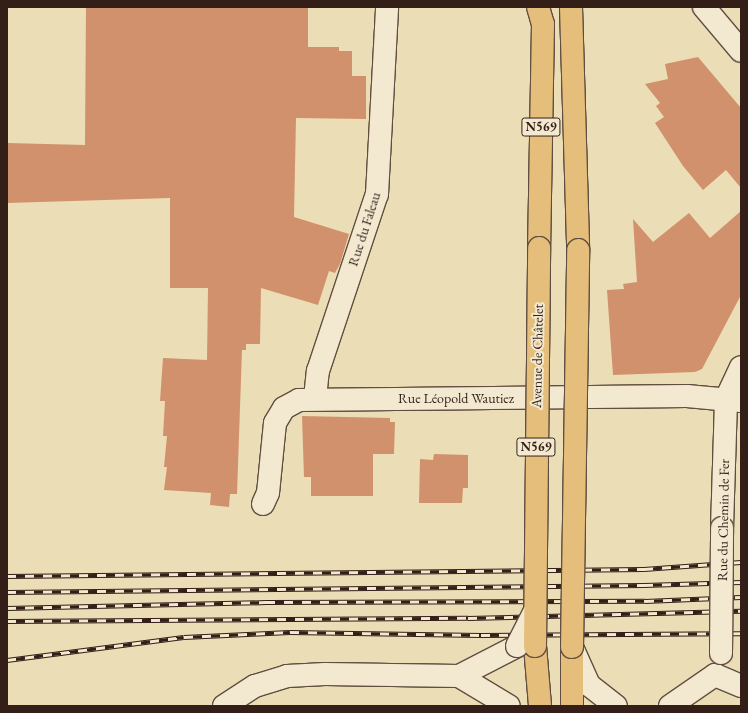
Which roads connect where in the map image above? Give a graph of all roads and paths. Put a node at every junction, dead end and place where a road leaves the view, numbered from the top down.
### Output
1 (387, 7) edge
2 (538, 7) edge
3 (704, 7) edge
4 (573, 8) edge
5 (741, 51) edge
6 (741, 367) edge
7 (315, 398) junction
8 (733, 400) edge
9 (263, 504) dead end
10 (526, 646) junction
11 (572, 647) junction
12 (715, 675) junction
13 (459, 676) junction
14 (741, 686) edge
15 (224, 706) edge
16 (509, 706) edge
17 (540, 706) edge
18 (572, 706) edge
19 (616, 706) edge
20 (670, 706) edge
21 (698, 706) edge

1 - 7 street, Rue du Faleau
2 - 10 main road, Avenue de Châtelet / N569, bridge
3 - 5 street
4 - 11 main road, N569, bridge
6 - 8 street, Rue du Chemin de Fer
7 - 8 street, Rue Léopold Wautiez
7 - 9 street, Rue Léopold Wautiez
8 - 12 street, Rue du Chemin de Fer, bridge
10 - 13 street
10 - 17 main road, Avenue de Châtelet / N569
11 - 18 main road, N569
11 - 19 street
12 - 14 street
12 - 20 street
12 - 21 street, Rue du Chemin de Fer
13 - 15 street
13 - 16 street

